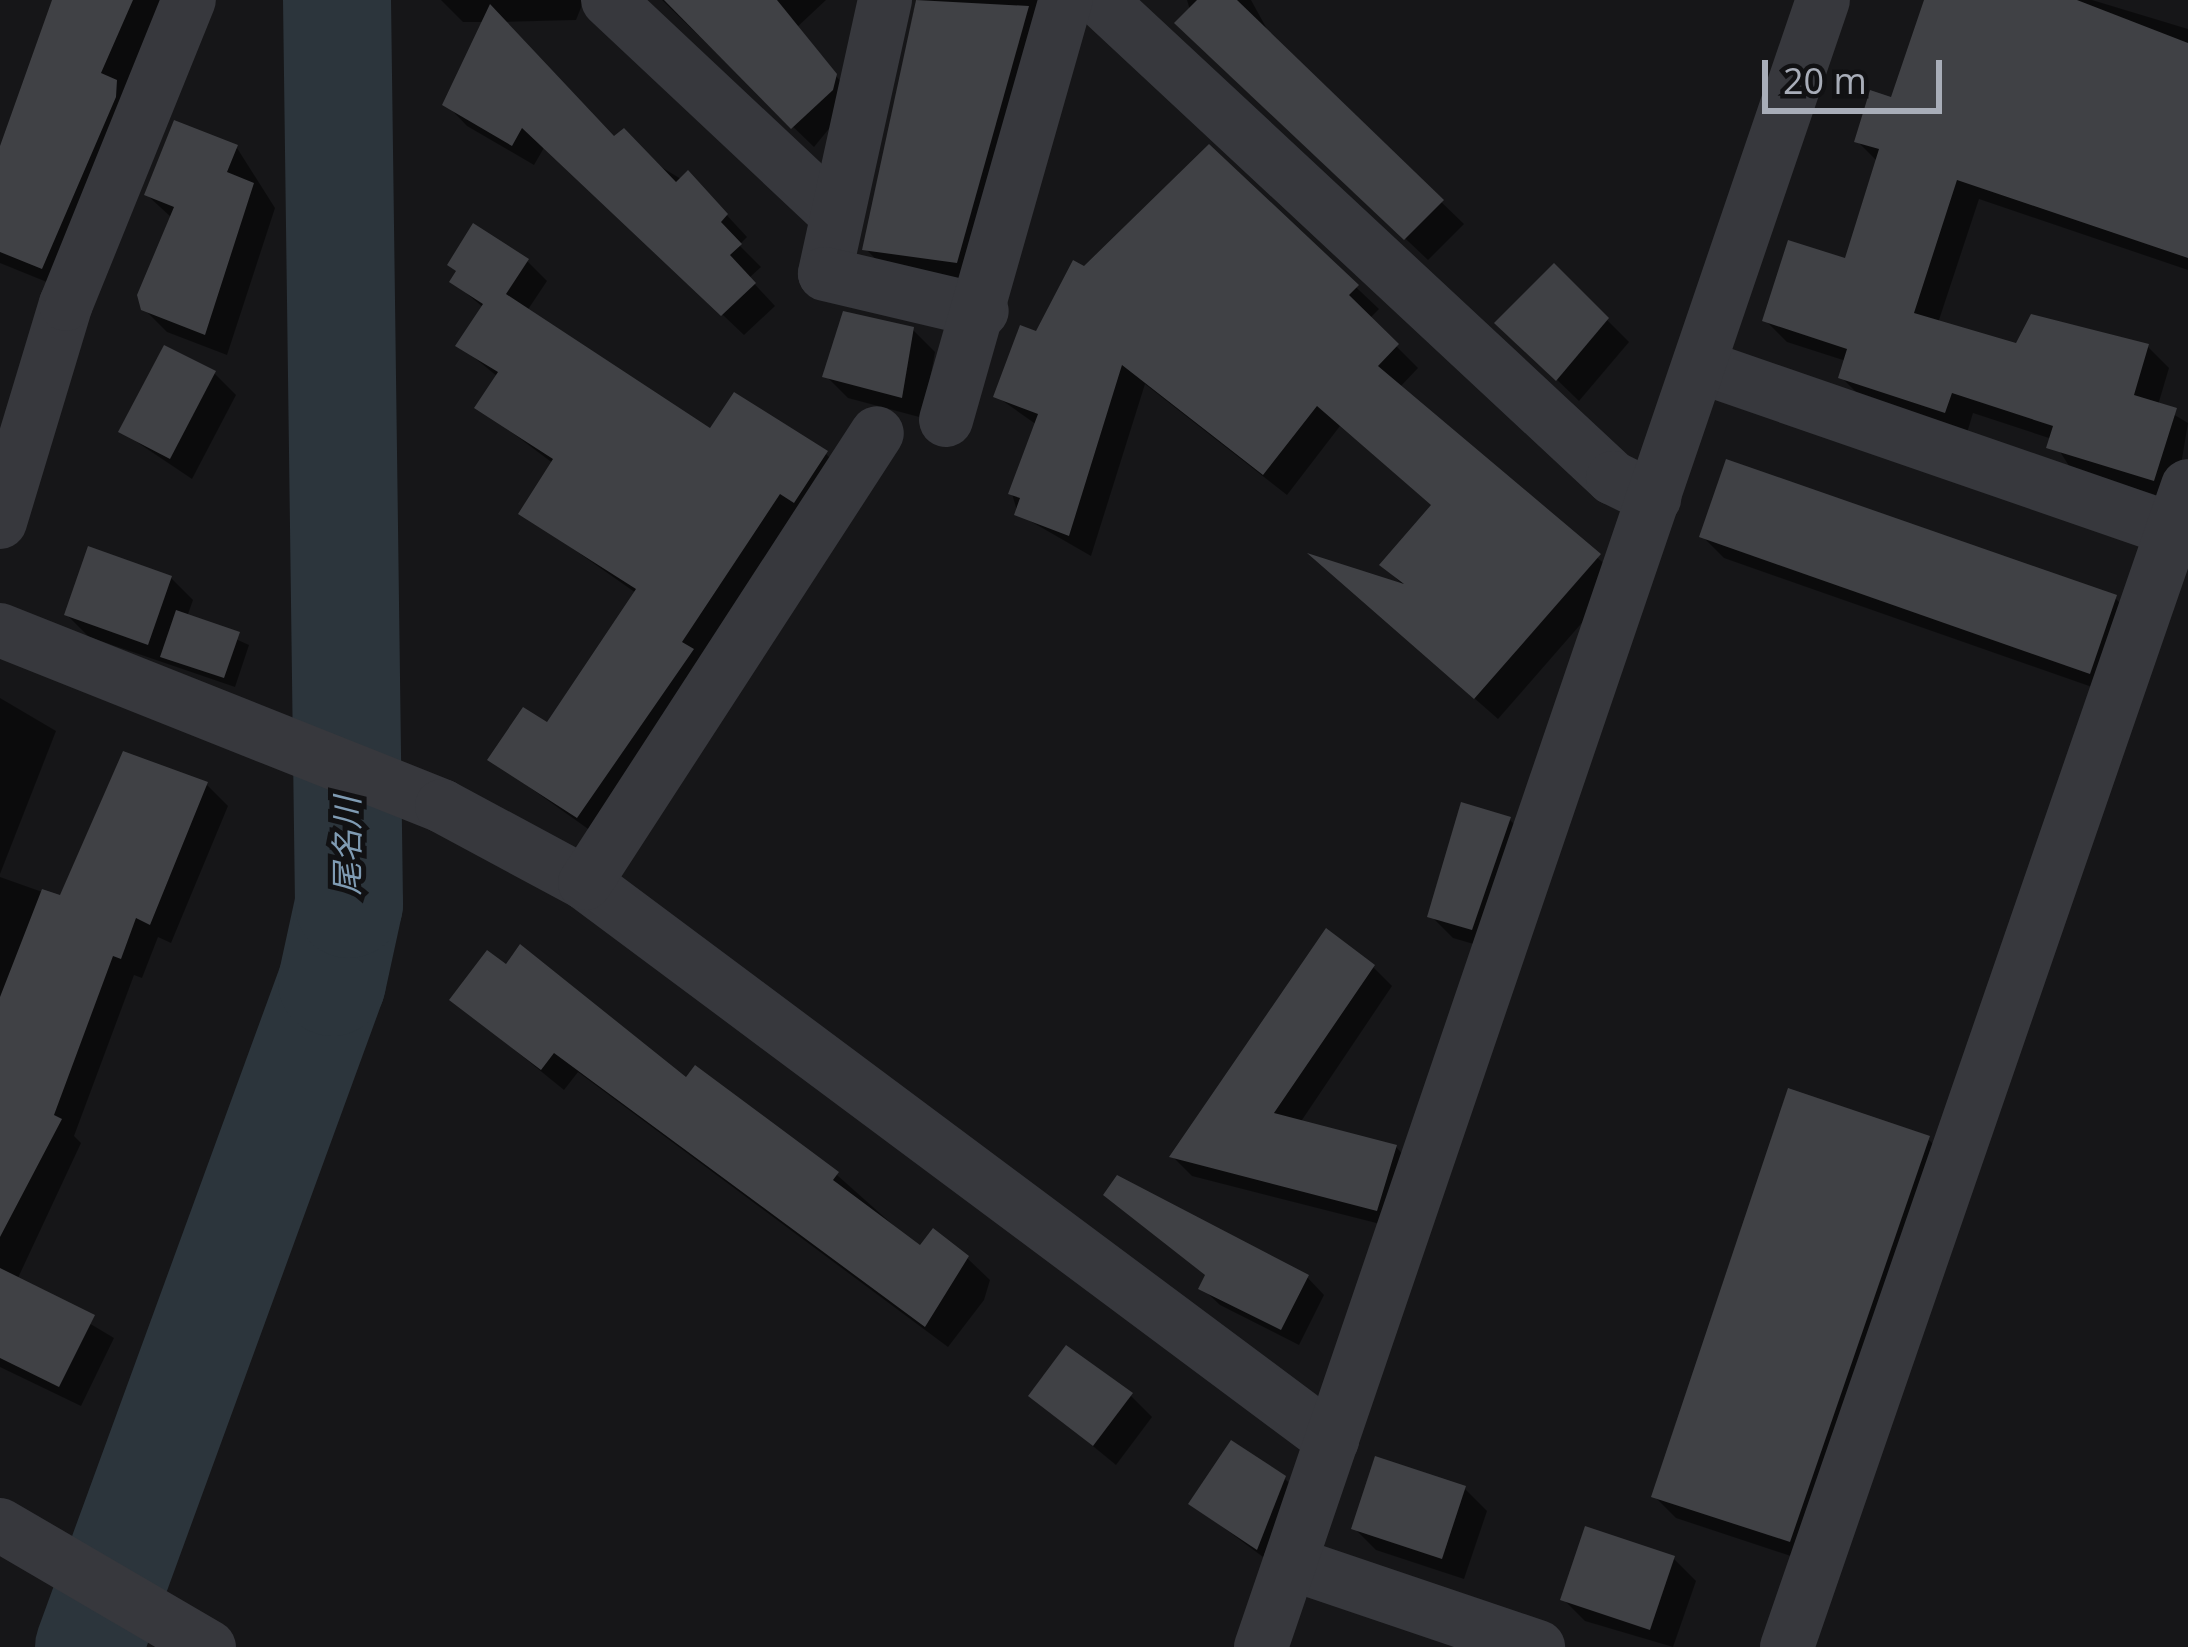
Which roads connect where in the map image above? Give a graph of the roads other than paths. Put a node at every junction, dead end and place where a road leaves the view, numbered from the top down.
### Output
1 (189, 0) edge
2 (608, 0) edge
3 (885, 0) edge
4 (1066, 0) edge
5 (1100, 0) edge
6 (1823, 0) edge
7 (836, 214) junction
8 (982, 310) junction
9 (1699, 366) junction
10 (946, 420) dead end
11 (877, 433) dead end
12 (1654, 498) junction
13 (2183, 517) edge
14 (0, 522) edge
15 (0, 630) edge
16 (585, 883) junction
17 (1332, 1439) junction
18 (0, 1525) edge
19 (1290, 1563) junction
20 (209, 1647) edge
21 (1262, 1647) edge
22 (1538, 1647) edge
23 (1787, 1647) edge

1 - 14 street
2 - 7 street
3 - 7 street
4 - 8 street
5 - 12 street
6 - 9 street
7 - 8 street
8 - 10 street
9 - 12 street
9 - 13 street
11 - 16 street
12 - 17 street
13 - 23 street
15 - 16 street
16 - 17 street
17 - 19 street
18 - 20 street
19 - 21 street
19 - 22 street

